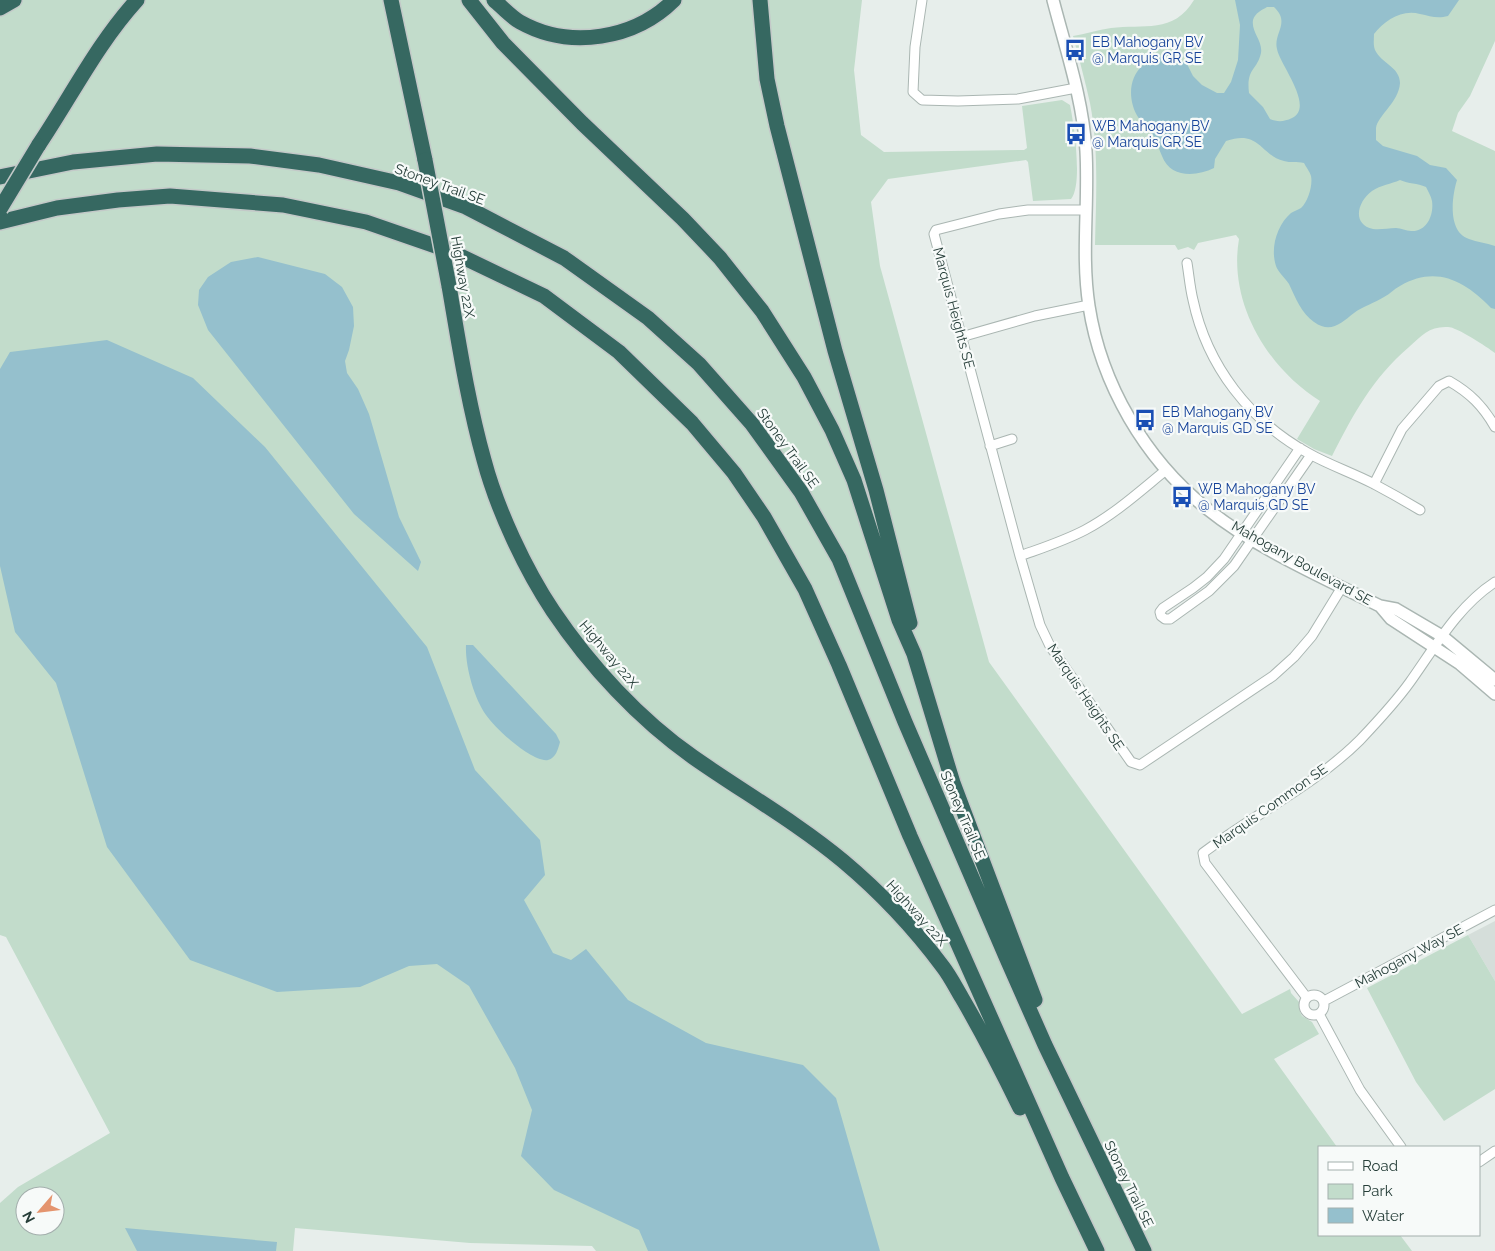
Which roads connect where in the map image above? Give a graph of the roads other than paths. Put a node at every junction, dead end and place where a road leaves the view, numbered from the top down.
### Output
1 (14, 0) edge
2 (137, 0) edge
3 (391, 0) edge
4 (469, 0) edge
5 (494, 0) edge
6 (674, 0) edge
7 (760, 0) edge
8 (922, 0) edge
9 (1053, 0) edge
10 (0, 8) edge
11 (1076, 88) junction
12 (0, 177) edge
13 (0, 209) edge
14 (1085, 210) junction
15 (0, 222) edge
16 (1187, 263) dead end
17 (1089, 305) junction
18 (960, 336) junction
19 (1495, 428) edge
20 (1012, 439) dead end
21 (990, 446) junction
22 (1300, 448) junction
23 (1311, 455) junction
24 (1166, 470) junction
25 (1374, 484) junction
26 (1420, 510) dead end
27 (1242, 532) junction
28 (1253, 539) junction
29 (1020, 556) junction
30 (1495, 582) edge
31 (1342, 587) junction
32 (1380, 606) junction
33 (1442, 636) junction
34 (1434, 646) junction
35 (914, 654) junction
36 (1495, 680) edge
37 (1495, 694) edge
38 (1495, 910) edge
39 (1307, 998) junction
40 (1324, 1001) junction
41 (1319, 1014) junction
42 (1045, 1045) junction
43 (1400, 1146) edge
44 (1495, 1151) edge
45 (1480, 1161) edge
46 (1062, 1178) junction
47 (1097, 1251) edge
48 (1144, 1251) edge

1 - 10 highway
2 - 13 highway, bridge
3 - 46 highway, Highway 22X, bridge
4 - 35 highway
5 - 6 highway
7 - 35 highway
8 - 11 street
9 - 11 street, Mahogany Boulevard SE
11 - 14 street, Mahogany Boulevard SE
12 - 42 highway, Stoney Trail SE
14 - 17 street, Mahogany Boulevard SE
14 - 18 street, Marquis Heights SE
15 - 46 highway
16 - 22 street
17 - 18 street
17 - 24 street, Mahogany Boulevard SE
18 - 21 street, Marquis Heights SE
19 - 25 street
20 - 21 street
21 - 29 street, Marquis Heights SE
22 - 23 street
22 - 27 street
23 - 25 street
23 - 28 street
24 - 27 street, Mahogany Boulevard SE
24 - 29 street
25 - 26 street
27 - 28 street, Mahogany Boulevard SE
27 - 28 street
28 - 31 street, Mahogany Boulevard SE
29 - 31 street, Marquis Heights SE
30 - 33 street
31 - 32 street, Mahogany Boulevard SE
32 - 33 street, Mahogany Boulevard SE
32 - 34 street, Mahogany Boulevard SE
33 - 34 street
33 - 36 street, Mahogany Boulevard SE
34 - 37 street, Mahogany Boulevard SE
34 - 39 street, Marquis Common SE
35 - 42 highway
38 - 40 street, Mahogany Way SE
39 - 40 street
39 - 41 street
40 - 41 street
41 - 43 street
42 - 48 highway, Stoney Trail SE
44 - 45 street
46 - 47 highway

